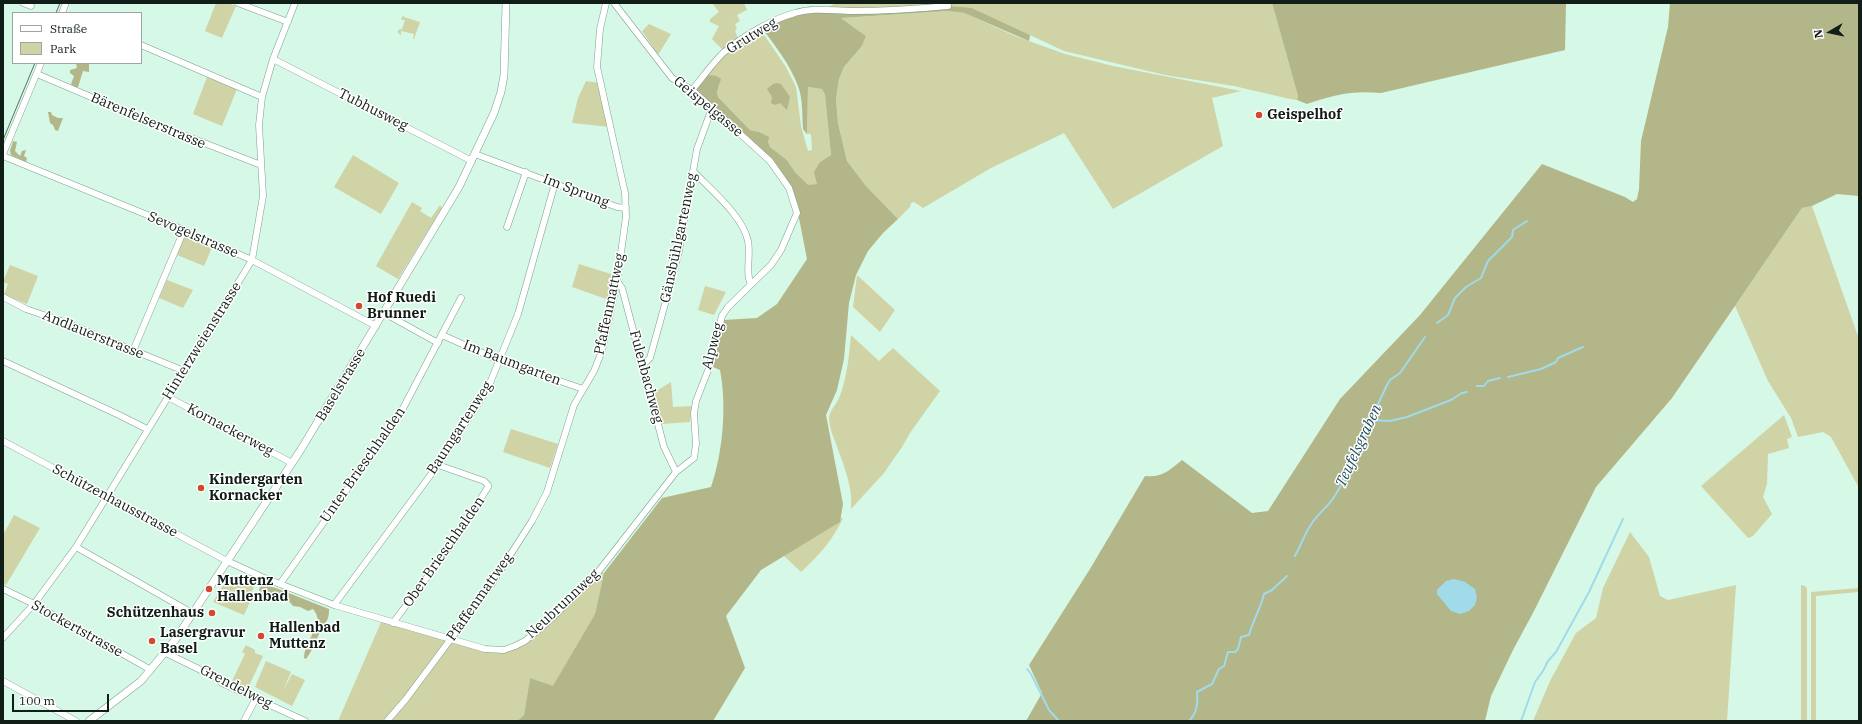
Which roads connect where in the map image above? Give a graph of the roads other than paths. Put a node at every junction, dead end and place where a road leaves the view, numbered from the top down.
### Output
1 (23, 3) edge
2 (238, 3) edge
3 (295, 3) edge
4 (506, 3) edge
5 (606, 3) edge
6 (614, 3) edge
7 (622, 3) edge
8 (31, 6) dead end
9 (948, 6) dead end
10 (618, 9) junction
11 (288, 22) junction
12 (142, 45) edge
13 (273, 58) junction
14 (41, 64) edge
15 (37, 74) junction
16 (692, 90) junction
17 (262, 97) junction
18 (712, 108) junction
19 (3, 155) edge
20 (474, 157) junction
21 (261, 165) junction
22 (693, 171) junction
23 (526, 172) junction
24 (555, 183) junction
25 (626, 208) junction
26 (797, 213) joint
27 (507, 228) dead end
28 (184, 230) junction
29 (252, 260) junction
30 (617, 281) junction
31 (751, 284) junction
32 (3, 297) edge
33 (461, 298) dead end
34 (384, 313) junction
35 (376, 326) junction
36 (442, 335) junction
37 (438, 343) junction
38 (133, 351) junction
39 (500, 360) junction
40 (3, 361) edge
41 (643, 365) junction
42 (184, 372) junction
43 (583, 389) junction
44 (168, 397) junction
45 (147, 429) junction
46 (3, 441) edge
47 (292, 463) junction
48 (438, 465) junction
49 (676, 472) junction
50 (106, 496) junction
51 (76, 547) junction
52 (227, 561) junction
53 (280, 584) junction
54 (3, 589) edge
55 (34, 604) junction
56 (334, 605) junction
57 (194, 614) junction
58 (393, 623) junction
59 (3, 638) edge
60 (451, 639) junction
61 (166, 653) junction
62 (151, 670) junction
63 (3, 681) edge
64 (256, 698) junction
65 (76, 721) edge
66 (89, 721) edge
67 (244, 721) edge
68 (305, 721) edge
69 (387, 721) edge

1 - 8 street
2 - 11 street
3 - 11 street, Hinterzweienstrasse
4 - 20 street, Baselstrasse
5 - 25 street, Pfaffenmattweg
6 - 10 street, Geispelgasse
7 - 10 street
9 - 16 street, Grutweg
10 - 16 street, Geispelgasse
11 - 13 street, Hinterzweienstrasse
12 - 17 street
13 - 17 street, Hinterzweienstrasse
13 - 20 street, Tubhusweg
14 - 15 street
15 - 19 street
15 - 21 street, Bärenfelserstrasse
16 - 18 street, Geispelgasse
17 - 21 street, Hinterzweienstrasse
18 - 22 street, Gänsbühlgartenweg
18 - 26 street, Geispelgasse
19 - 28 street, Sevogelstrasse
20 - 23 street, Im Sprung
20 - 34 street, Baselstrasse
21 - 29 street, Hinterzweienstrasse
22 - 31 street
22 - 41 street, Gänsbühlgartenweg
23 - 24 street, Im Sprung
23 - 27 street, Im Sprung
24 - 25 street, Im Sprung
24 - 39 street, Baumgartenweg
25 - 30 street, Pfaffenmattweg
26 - 31 street, Alpweg
28 - 29 street, Sevogelstrasse
28 - 38 street
29 - 35 street, Sevogelstrasse
29 - 42 street, Hinterzweienstrasse
30 - 41 street, Fulenbachweg
30 - 43 street, Pfaffenmattweg
31 - 49 street, Alpweg
32 - 38 street, Andlauerstrasse
33 - 36 street, Unter Brieschhalden
34 - 35 street, Baselstrasse
34 - 37 street
35 - 47 street, Baselstrasse
36 - 37 street, Unter Brieschhalden
36 - 39 street, Im Baumgarten
37 - 53 street, Unter Brieschhalden
38 - 42 street, Andlauerstrasse
39 - 43 street, Im Baumgarten
39 - 48 street, Baumgartenweg
40 - 45 street
41 - 49 street, Fulenbachweg
42 - 44 street, Hinterzweienstrasse
43 - 60 street, Pfaffenmattweg
44 - 45 street, Hinterzweienstrasse
44 - 47 street, Kornackerweg
45 - 50 street, Hinterzweienstrasse
46 - 50 street, Schützenhausstrasse
47 - 52 street, Baselstrasse
48 - 56 street, Baumgartenweg
48 - 58 street, Ober Brieschhalden
49 - 60 street, Neubrunnweg
50 - 51 street, Hinterzweienstrasse
50 - 52 street, Schützenhausstrasse
51 - 55 street, Hinterzweienstrasse
51 - 57 street
52 - 53 street, Neubrunnweg
52 - 57 street, Baselstrasse
53 - 56 street, Neubrunnweg
54 - 55 street, Stockertstrasse
55 - 59 street, Hinterzweienstrasse
55 - 62 street, Stockertstrasse
56 - 58 street, Neubrunnweg
57 - 61 street, Baselstrasse
58 - 60 street, Neubrunnweg
60 - 69 street, Pfaffenmattweg
61 - 62 street, Baselstrasse
61 - 64 street, Grendelweg
62 - 66 street, Baselstrasse
63 - 65 street
64 - 67 street
64 - 68 street, Grendelweg

